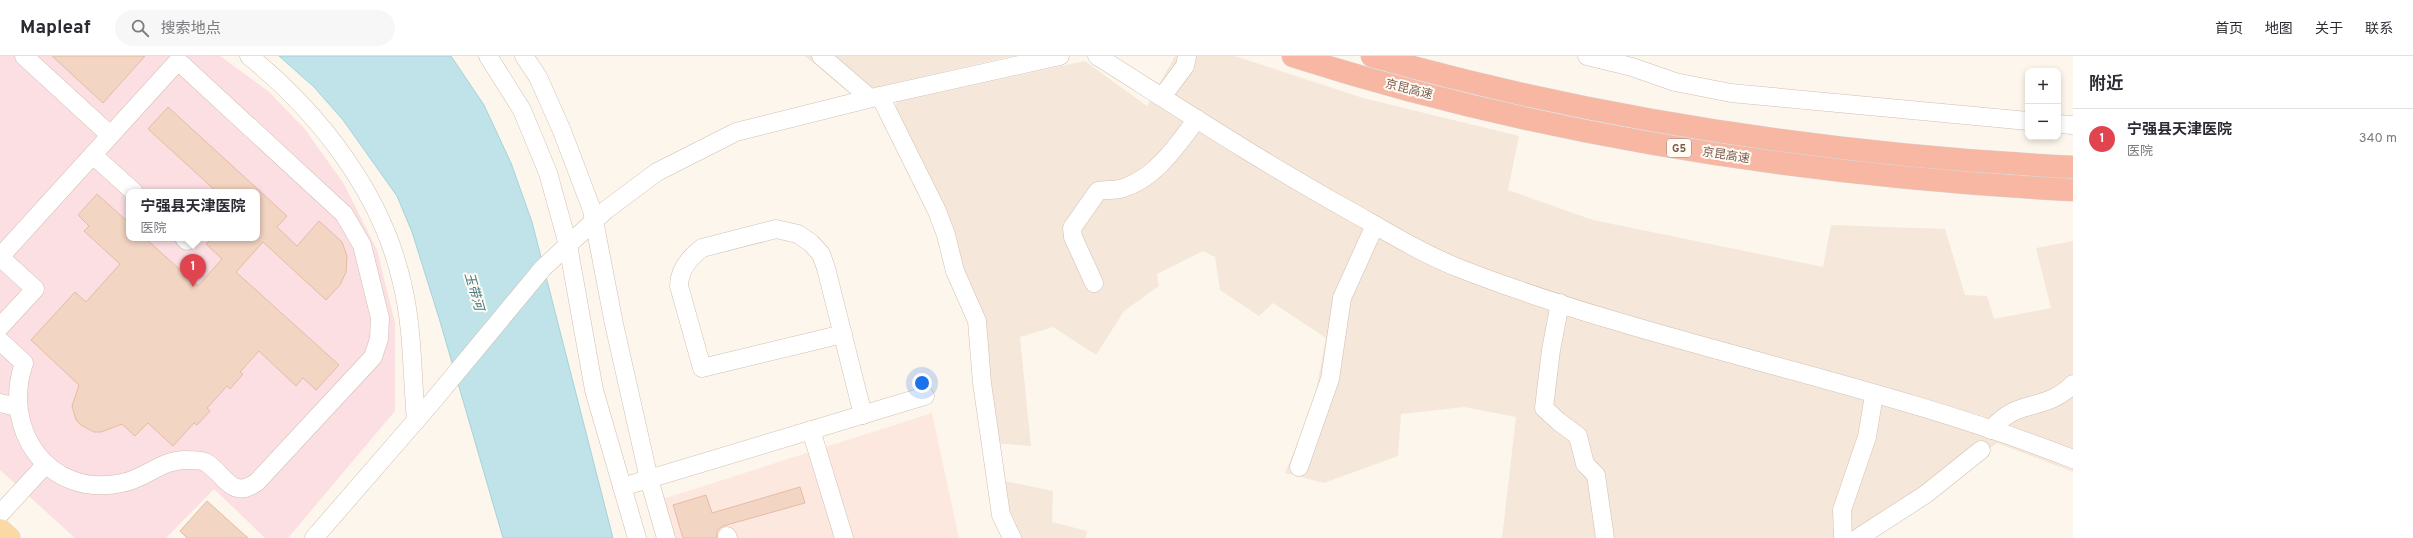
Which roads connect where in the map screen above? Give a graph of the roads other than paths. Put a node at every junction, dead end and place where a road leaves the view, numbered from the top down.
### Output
1 (24, 56) edge
2 (249, 56) edge
3 (488, 56) edge
4 (524, 56) edge
5 (821, 56) edge
6 (1060, 56) edge
7 (1097, 56) edge
8 (1188, 56) edge
9 (1293, 56) edge
10 (1372, 56) edge
11 (1587, 56) edge
12 (875, 97) junction
13 (1162, 97) junction
14 (1197, 119) junction
15 (2025, 121) edge
16 (2061, 124) edge
17 (2073, 125) edge
18 (110, 135) junction
19 (93, 155) junction
20 (2073, 167) edge
21 (131, 189) edge
22 (2073, 190) edge
23 (595, 221) junction
24 (1375, 225) junction
25 (568, 245) junction
26 (0, 257) edge
27 (1094, 283) dead end
28 (1560, 303) junction
29 (4, 315) edge
30 (843, 334) junction
31 (0, 341) edge
32 (2073, 384) edge
33 (1874, 395) junction
34 (925, 396) dead end
35 (8, 405) edge
36 (863, 415) junction
37 (416, 421) junction
38 (811, 430) junction
39 (1991, 430) junction
40 (1980, 450) dead end
41 (2073, 459) edge
42 (46, 464) junction
43 (1299, 467) dead end
44 (648, 480) junction
45 (622, 487) junction
46 (0, 514) edge
47 (0, 530) edge
48 (9, 538) edge
49 (314, 538) edge
50 (637, 538) edge
51 (666, 538) edge
52 (844, 538) edge
53 (1012, 538) edge
54 (1605, 538) edge
55 (1843, 538) edge
56 (1858, 538) edge

1 - 18 street
2 - 37 street
3 - 25 street
4 - 23 street
5 - 12 street
6 - 12 street
7 - 13 street
8 - 13 street
9 - 22 highway, 京昆高速 / G5
10 - 20 highway, 京昆高速 / G5
11 - 15 street
12 - 23 street
12 - 53 street
13 - 14 street
14 - 24 street
14 - 27 street
16 - 17 street
18 - 19 street
18 - 42 street
19 - 21 street
19 - 26 street
23 - 25 street
23 - 44 street
24 - 28 street
24 - 43 street
25 - 37 street
25 - 45 street
26 - 29 street
28 - 33 street
28 - 54 street
30 - 30 street
30 - 36 street
31 - 35 street
32 - 39 street
33 - 39 street
33 - 55 street
34 - 36 street
35 - 42 street
36 - 38 street
37 - 49 street
38 - 44 street
38 - 52 street
39 - 41 street
40 - 56 street
42 - 46 street
44 - 45 street
44 - 51 street
45 - 50 street
47 - 48 main road

